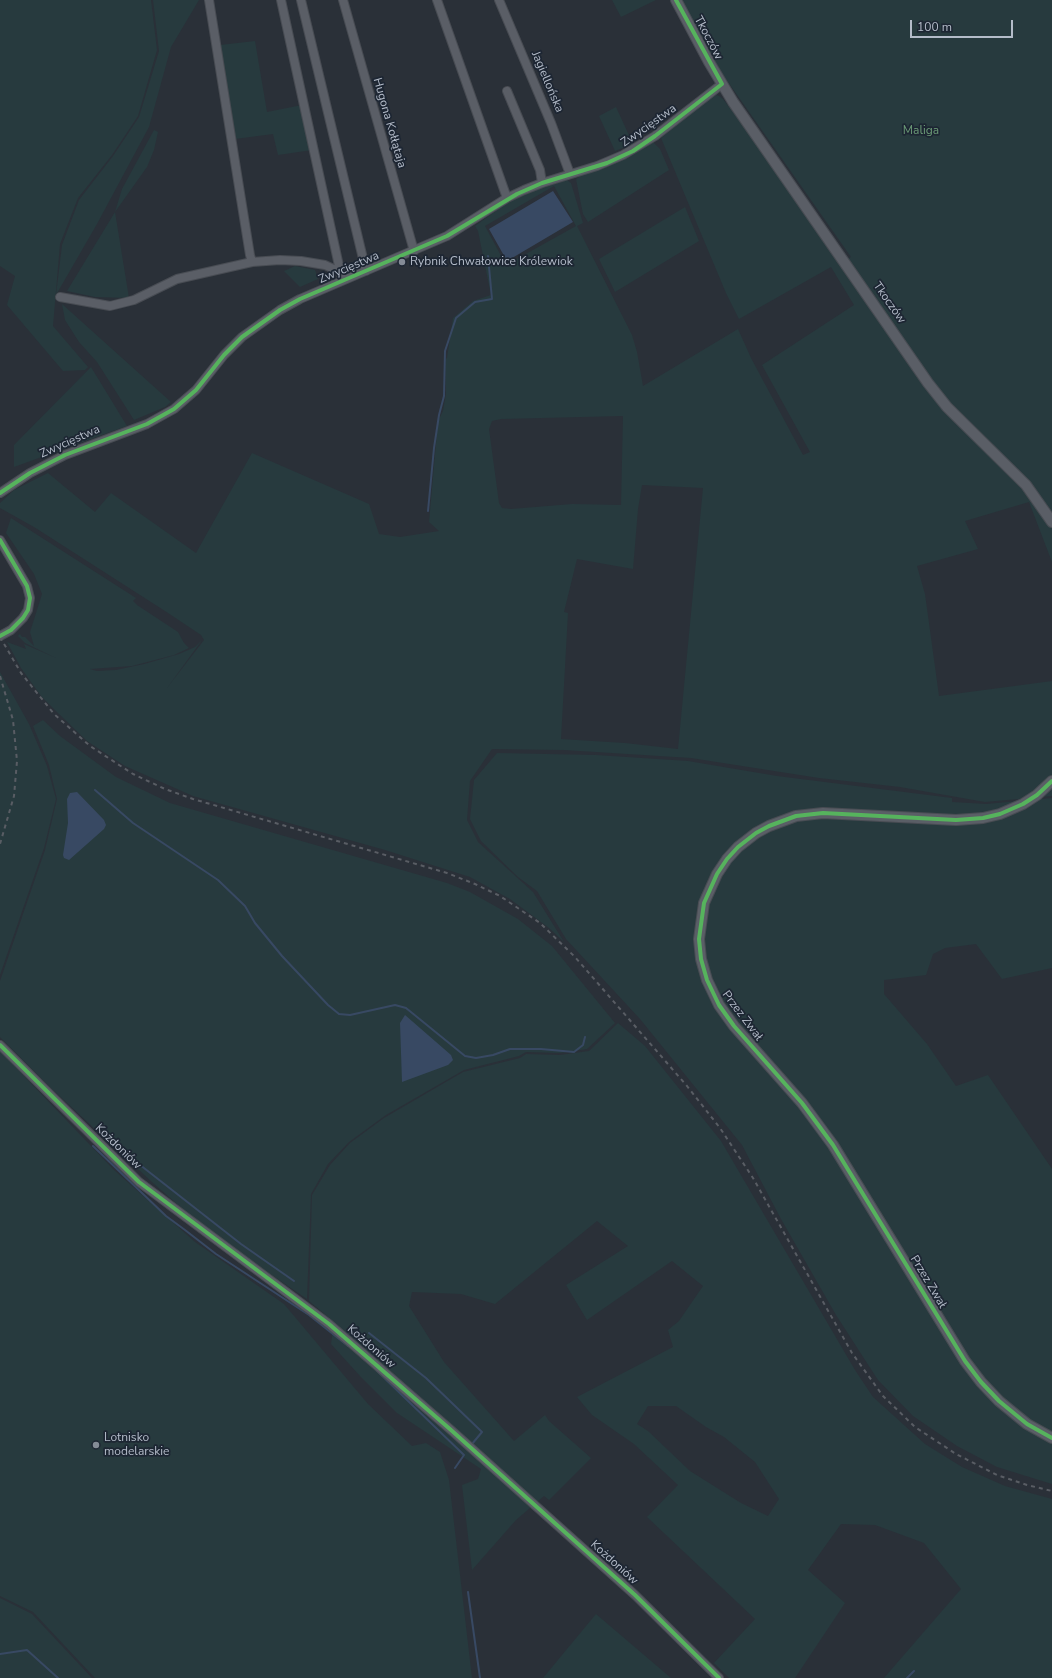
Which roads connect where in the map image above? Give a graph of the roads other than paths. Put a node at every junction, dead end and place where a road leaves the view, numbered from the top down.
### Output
1 (209, 0) edge
2 (281, 0) edge
3 (301, 0) edge
4 (343, 0) edge
5 (437, 0) edge
6 (499, 0) edge
7 (676, 0) edge
8 (722, 84) junction
9 (508, 91) dead end
10 (570, 174) junction
11 (542, 183) junction
12 (507, 198) junction
13 (414, 252) junction
14 (252, 262) junction
15 (366, 271) junction
16 (340, 272) junction
17 (343, 281) junction
18 (60, 297) dead end
19 (0, 493) edge
20 (1052, 522) edge
21 (0, 540) edge
22 (0, 636) edge
23 (1052, 781) edge
24 (0, 1045) edge
25 (1052, 1438) edge
26 (719, 1678) edge

1 - 14 street
2 - 16 street, Zwycięstwa
3 - 15 street, Zwycięstwa
4 - 13 street, Hugona Kołłątaja
5 - 12 street
6 - 10 street, Jagiellońska
7 - 8 street, Tkoczów
8 - 10 street, Zwycięstwa
8 - 20 street, Tkoczów
9 - 11 street
10 - 11 street, Zwycięstwa
11 - 12 street, Zwycięstwa
12 - 13 street, Zwycięstwa
13 - 15 street, Zwycięstwa
14 - 16 street, Zwycięstwa
14 - 18 street, Zwycięstwa
15 - 17 street, Zwycięstwa
16 - 17 street, Zwycięstwa
17 - 19 street, Zwycięstwa
21 - 22 street
23 - 25 street, Przez Zwał
24 - 26 street, Kożdoniów

